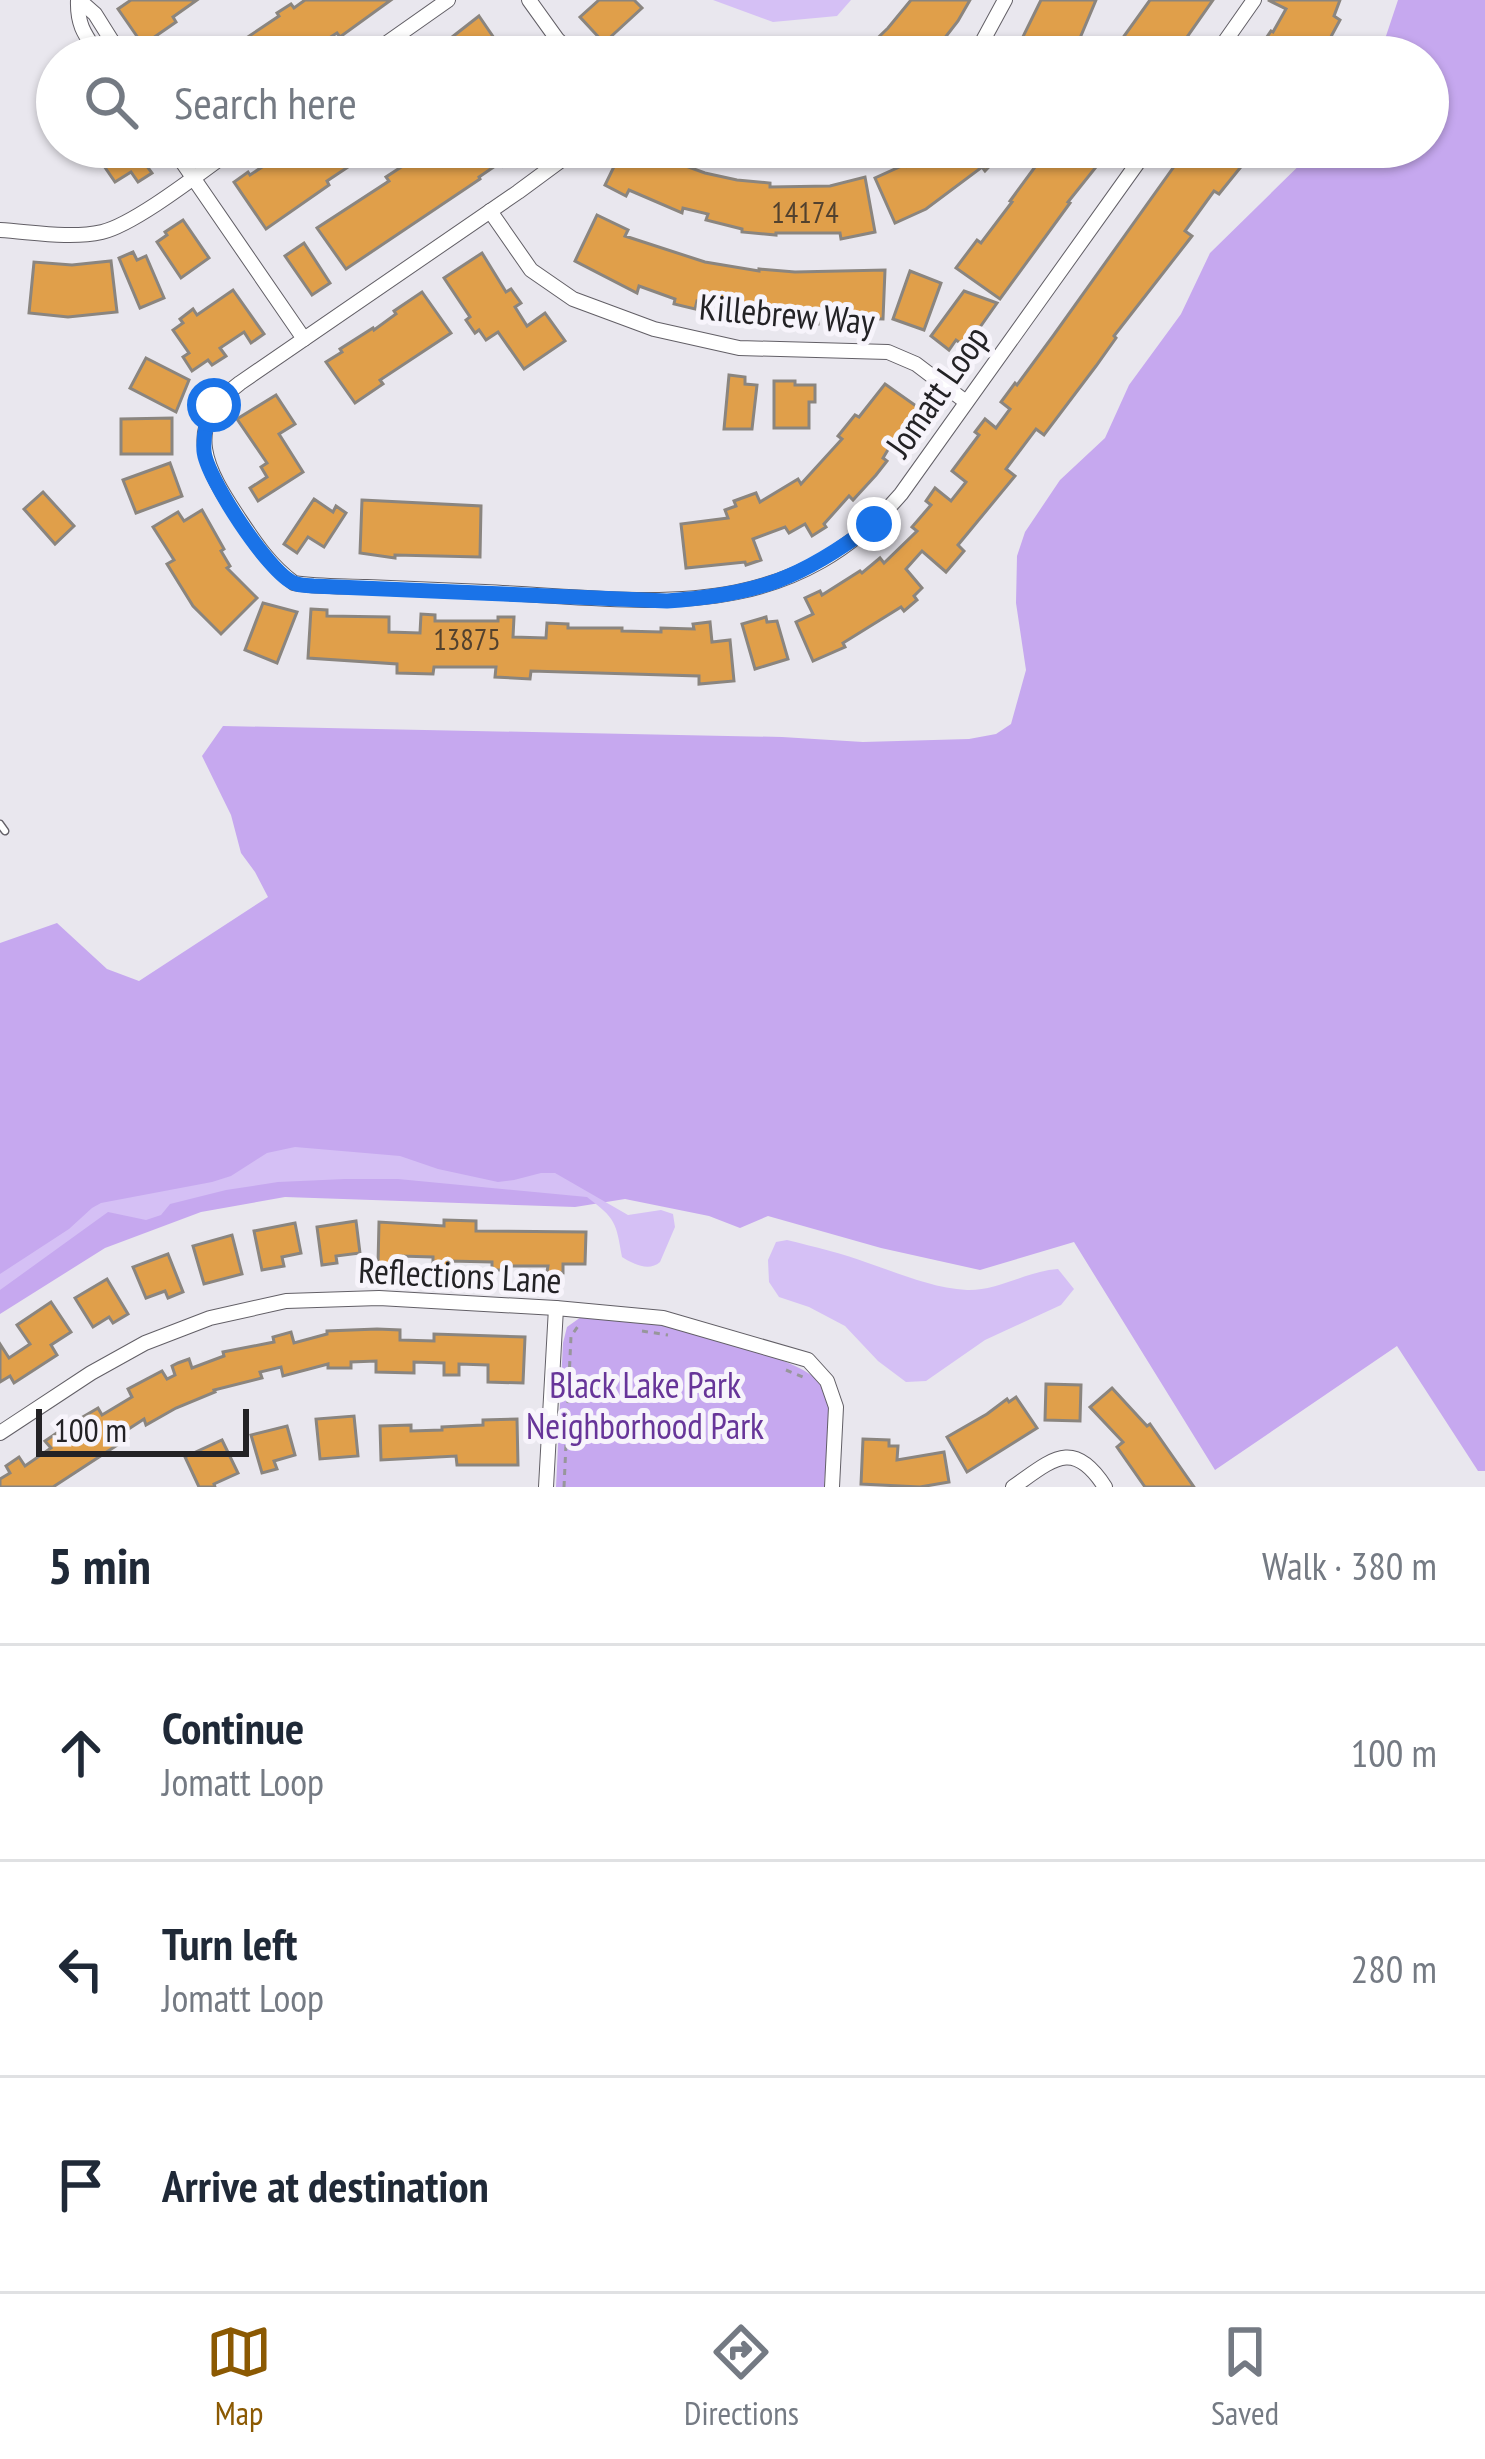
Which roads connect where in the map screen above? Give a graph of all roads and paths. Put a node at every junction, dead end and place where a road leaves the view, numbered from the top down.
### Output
1 (78, 0) edge
2 (448, 0) edge
3 (529, 0) edge
4 (1004, 0) edge
5 (1254, 0) edge
6 (87, 36) edge
7 (109, 36) edge
8 (397, 36) edge
9 (555, 36) edge
10 (985, 36) edge
11 (1229, 36) edge
12 (187, 168) edge
13 (206, 168) edge
14 (550, 168) edge
15 (1134, 168) edge
16 (193, 177) junction
17 (490, 211) junction
18 (0, 230) edge
19 (304, 339) junction
20 (966, 402) junction
21 (556, 1308) junction
22 (588, 1323) dead end
23 (633, 1330) dead end
24 (678, 1337) dead end
25 (776, 1366) dead end
26 (806, 1378) dead end
27 (0, 1433) edge
28 (546, 1487) edge
29 (564, 1487) edge
30 (832, 1487) edge
31 (1012, 1487) edge
32 (1106, 1487) edge

1 - 6 street
1 - 7 street
2 - 8 street
3 - 9 street
4 - 10 street
5 - 11 street
12 - 16 street
13 - 16 street
14 - 17 street, Jomatt Loop
15 - 20 street, Jomatt Loop
16 - 18 street
16 - 19 street
17 - 19 street, Jomatt Loop
17 - 20 street, Killebrew Way
19 - 20 street, Jomatt Loop
21 - 27 street, Reflections Lane
21 - 28 street
21 - 30 street, Reflections Lane
22 - 29 path
23 - 24 path
25 - 26 path
31 - 32 street

